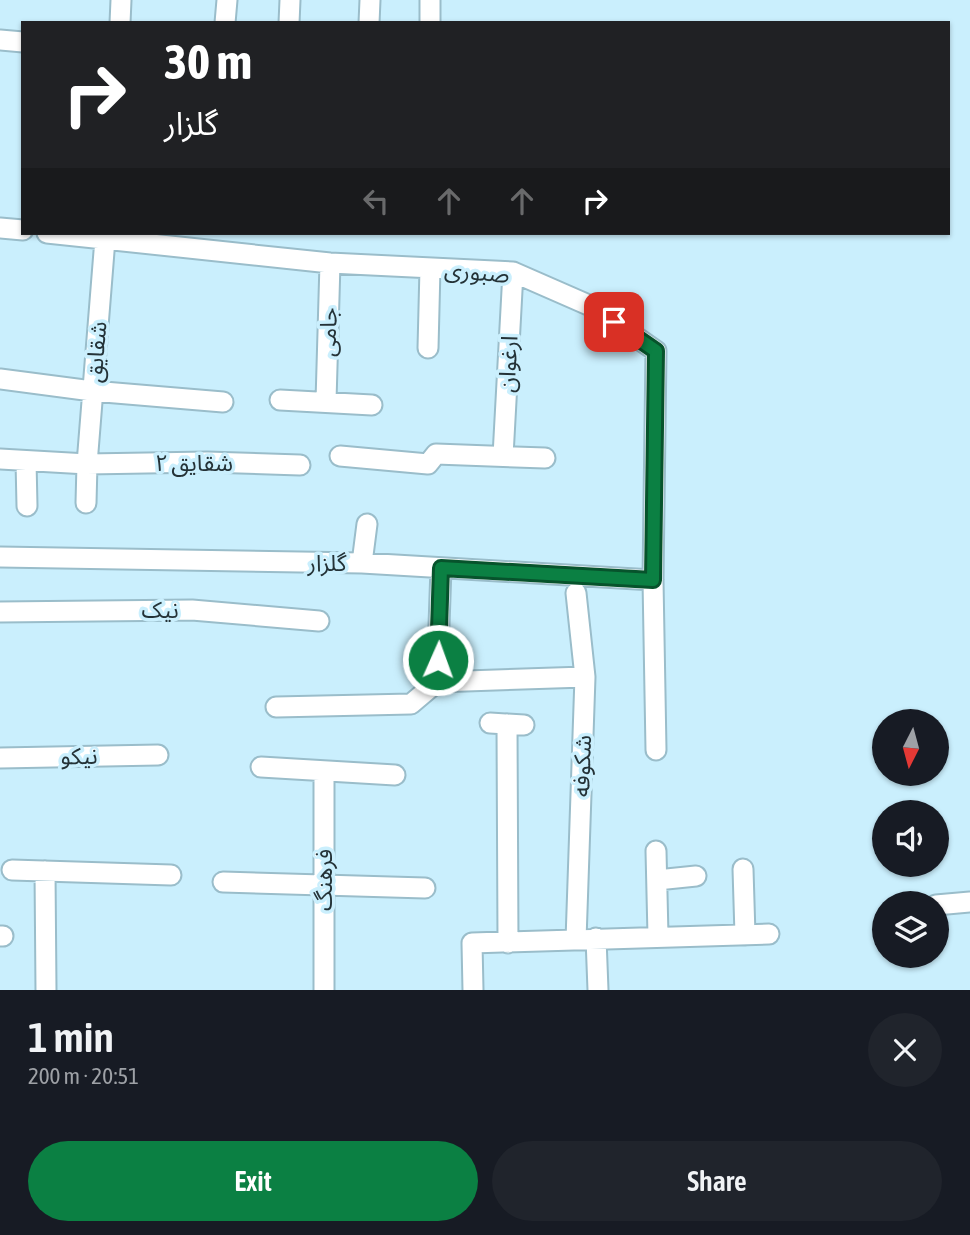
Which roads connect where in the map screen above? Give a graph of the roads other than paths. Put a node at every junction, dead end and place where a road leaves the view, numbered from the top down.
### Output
1 (121, 0) edge
2 (227, 0) edge
3 (290, 0) edge
4 (369, 0) edge
5 (430, 0) edge
6 (120, 21) edge
7 (225, 21) edge
8 (289, 21) edge
9 (369, 21) edge
10 (430, 21) edge
11 (0, 40) edge
12 (21, 43) edge
13 (0, 228) edge
14 (21, 230) edge
15 (69, 235) edge
16 (126, 237) edge
17 (105, 239) junction
18 (207, 241) edge
19 (330, 263) junction
20 (430, 268) junction
21 (513, 272) junction
22 (428, 348) dead end
23 (0, 379) edge
24 (92, 391) junction
25 (280, 400) dead end
26 (326, 401) junction
27 (223, 402) dead end
28 (372, 405) dead end
29 (340, 456) dead end
30 (503, 456) junction
31 (545, 458) dead end
32 (26, 461) junction
33 (1, 463) edge
34 (87, 464) junction
35 (300, 466) dead end
36 (86, 503) dead end
37 (27, 506) dead end
38 (367, 524) dead end
39 (0, 557) edge
40 (362, 563) junction
41 (441, 568) junction
42 (653, 580) junction
43 (576, 593) dead end
44 (0, 612) edge
45 (319, 621) dead end
46 (584, 677) junction
47 (437, 682) junction
48 (276, 707) dead end
49 (507, 724) dead end
50 (656, 750) dead end
51 (158, 755) dead end
52 (0, 758) edge
53 (261, 767) dead end
54 (324, 771) junction
55 (395, 775) dead end
56 (656, 851) dead end
57 (743, 869) dead end
58 (12, 870) dead end
59 (46, 871) junction
60 (171, 875) dead end
61 (696, 876) dead end
62 (657, 880) junction
63 (223, 882) dead end
64 (324, 884) junction
65 (425, 888) dead end
66 (970, 902) edge
67 (949, 904) edge
68 (769, 934) dead end
69 (746, 935) junction
70 (658, 936) junction
71 (586, 939) junction
72 (508, 943) junction
73 (46, 990) edge
74 (324, 990) edge
75 (473, 990) edge
76 (597, 990) edge

1 - 6 street
2 - 7 street
3 - 8 street
4 - 9 street
5 - 10 street
11 - 12 street
13 - 14 street
15 - 17 street, صبوری
16 - 17 street, صبوری
16 - 18 street, صبوری
17 - 24 street, شقایق
18 - 19 street, صبوری
19 - 20 street, صبوری
19 - 26 street, جامی
20 - 21 street, صبوری
20 - 22 street
21 - 30 street, ارغوان
21 - 42 street, صبوری
23 - 24 street
24 - 27 street
24 - 34 street, شقایق
25 - 26 street
26 - 28 street
29 - 30 street
30 - 31 street
32 - 33 street, شقایق ۲
32 - 34 street, شقایق ۲
32 - 37 street
34 - 35 street, شقایق ۲
34 - 36 street, شقایق
38 - 40 street
39 - 40 street, گلزار
40 - 41 street, گلزار
41 - 42 street, گلزار
41 - 47 street
42 - 50 street, صبوری
43 - 46 street, شکوفه
44 - 45 street, نیک
46 - 47 street
46 - 71 street, شکوفه
47 - 48 street
49 - 72 street
51 - 52 street, نیکو
53 - 54 street
54 - 55 street
54 - 64 street, فرهنگ
56 - 62 street
57 - 69 street
58 - 59 street
59 - 60 street
59 - 73 street
61 - 62 street
62 - 70 street
63 - 64 street
64 - 65 street
64 - 74 street, فرهنگ
66 - 67 street
68 - 69 street
69 - 70 street
70 - 71 street
71 - 72 street
71 - 76 street, شکوفه
72 - 75 street

